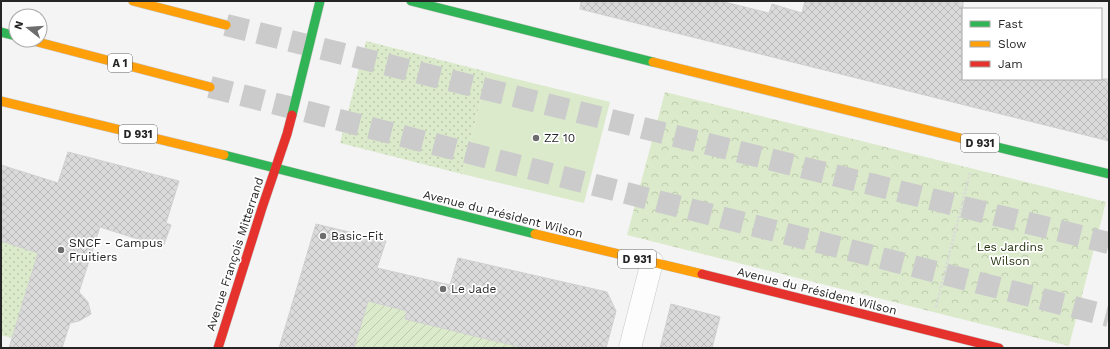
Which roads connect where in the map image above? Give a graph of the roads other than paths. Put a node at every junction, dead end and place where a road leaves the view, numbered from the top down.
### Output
1 (133, 1) edge
2 (320, 1) edge
3 (411, 1) edge
4 (226, 25) tunnel mouth
5 (48, 45) edge
6 (210, 87) tunnel mouth
7 (1, 101) edge
8 (275, 168) junction
9 (1109, 174) edge
10 (652, 262) junction
11 (972, 345) edge
12 (218, 348) edge
13 (630, 348) edge
14 (999, 348) edge

1 - 4 main road
2 - 8 main road, Avenue François Mitterrand
3 - 9 main road, D 931
5 - 6 main road, A 1
7 - 8 main road, Avenue du Président Wilson / D 931
8 - 10 main road, Avenue du Président Wilson / D 931
8 - 12 main road, Avenue François Mitterrand
10 - 11 main road, Avenue du Président Wilson / D 931
10 - 13 street
11 - 14 main road, Avenue du Président Wilson / D 931

